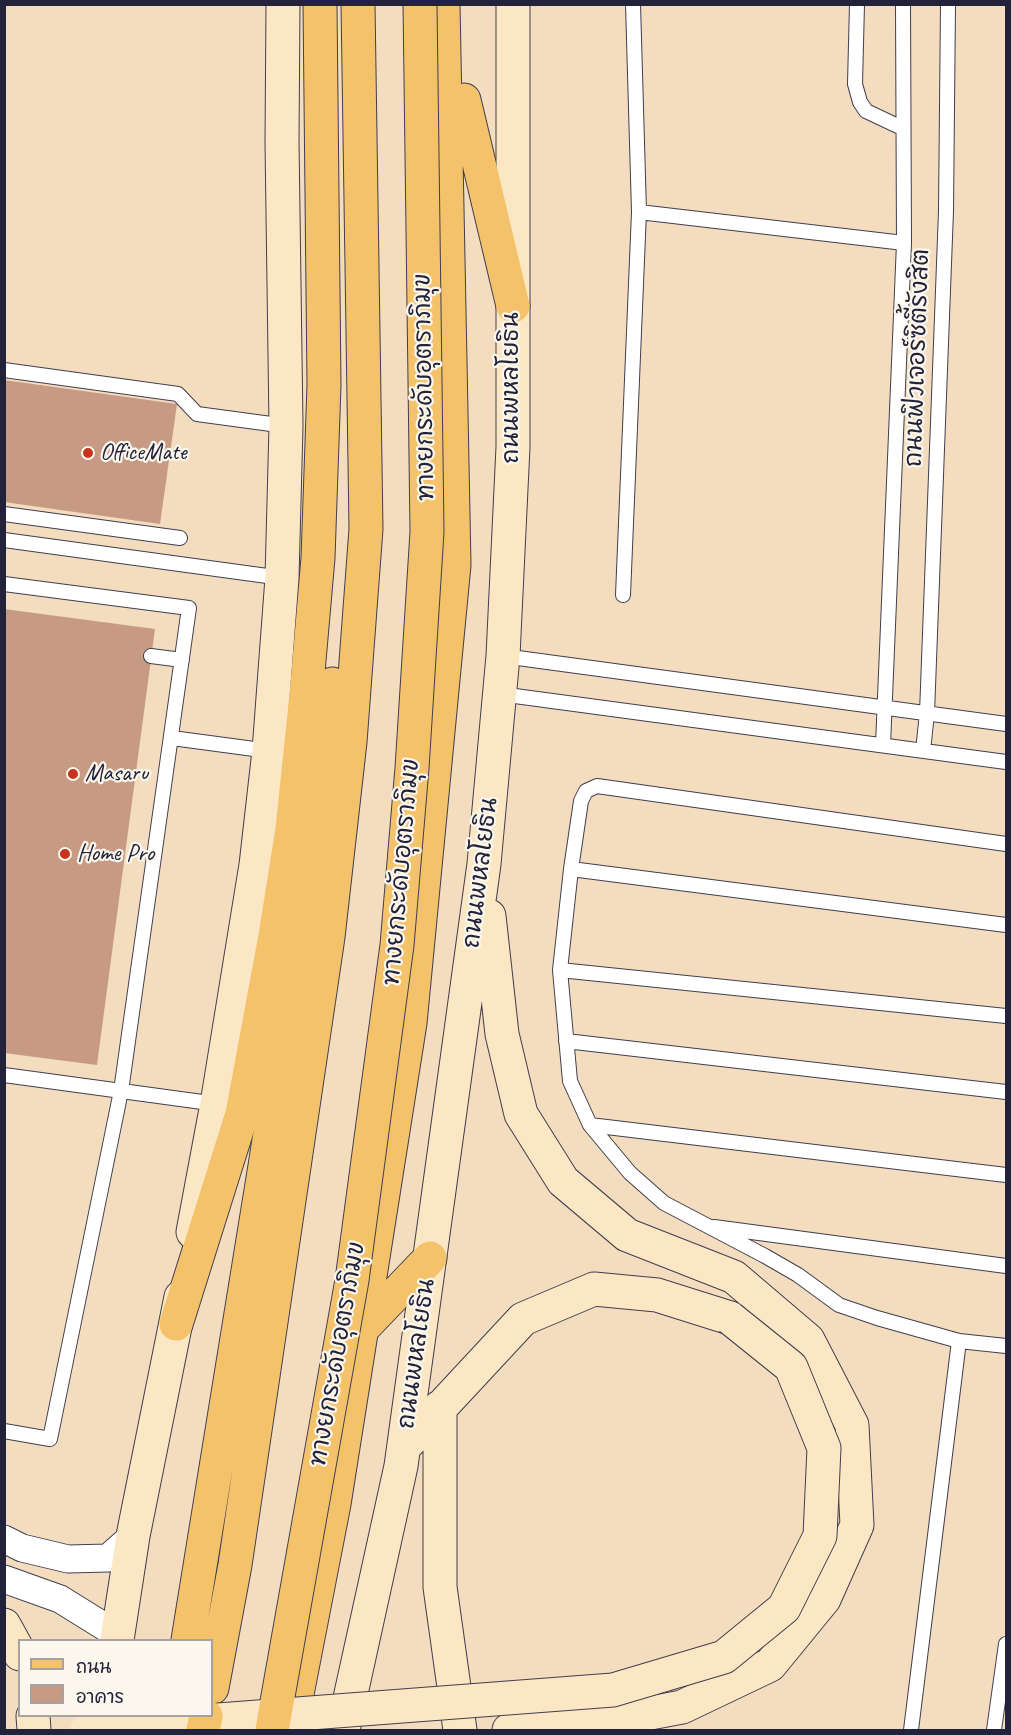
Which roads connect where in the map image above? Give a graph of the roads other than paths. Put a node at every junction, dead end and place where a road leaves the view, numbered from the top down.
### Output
1 (283, 4) edge
2 (320, 4) edge
3 (345, 4) edge
4 (358, 4) edge
5 (420, 4) edge
6 (443, 4) edge
7 (463, 4) edge
8 (513, 4) edge
9 (633, 4) edge
10 (857, 4) edge
11 (903, 4) edge
12 (948, 4) edge
13 (464, 100) junction
14 (902, 128) junction
15 (639, 212) junction
16 (904, 243) junction
17 (450, 297) junction
18 (513, 306) junction
19 (4, 370) edge
20 (286, 426) junction
21 (4, 514) edge
22 (180, 538) dead end
23 (4, 540) edge
24 (282, 578) junction
25 (4, 584) edge
26 (623, 595) dead end
27 (152, 656) dead end
28 (503, 656) junction
29 (183, 660) junction
30 (500, 694) junction
31 (886, 709) junction
32 (927, 713) junction
33 (1006, 724) edge
34 (172, 738) junction
35 (883, 745) junction
36 (269, 751) junction
37 (923, 751) junction
38 (1006, 762) edge
39 (1006, 844) edge
40 (484, 864) junction
41 (570, 869) junction
42 (1006, 925) edge
43 (560, 970) junction
44 (1006, 1016) edge
45 (566, 1041) junction
46 (4, 1074) edge
47 (121, 1091) junction
48 (1006, 1092) edge
49 (217, 1104) junction
50 (590, 1125) junction
51 (1006, 1175) edge
52 (703, 1225) junction
53 (430, 1258) junction
54 (1006, 1266) edge
55 (176, 1324) junction
56 (362, 1330) junction
57 (960, 1341) junction
58 (1006, 1346) edge
59 (440, 1407) junction
60 (4, 1431) edge
61 (404, 1447) junction
62 (133, 1536) junction
63 (4, 1539) edge
64 (4, 1579) edge
65 (4, 1625) edge
66 (117, 1638) edge
67 (188, 1639) edge
68 (1006, 1644) edge
69 (18, 1650) edge
70 (213, 1683) edge
71 (87, 1731) edge
72 (272, 1731) edge
73 (290, 1731) edge
74 (343, 1731) edge
75 (460, 1731) edge
76 (509, 1731) edge
77 (911, 1731) edge
78 (994, 1731) edge

1 - 20 main road
2 - 55 main road
3 - 67 main road
4 - 70 main road
5 - 72 main road, ทางยกระดับอุตราภิมุข, bridge
6 - 17 main road
7 - 13 main road
8 - 18 main road, ถนนพหลโยธิน
9 - 15 lane
10 - 14 lane
11 - 14 lane, ถนนฟิวเจอร์ซิตี้รังสิต
12 - 32 lane, ถนนฟิวเจอร์ซิตี้รังสิต
13 - 17 main road
13 - 18 main road
14 - 16 lane, ถนนฟิวเจอร์ซิตี้รังสิต
15 - 16 lane
15 - 26 lane
16 - 31 lane, ถนนฟิวเจอร์ซิตี้รังสิต
17 - 56 main road
18 - 28 main road, ถนนพหลโยธิน
19 - 20 lane
20 - 24 main road
21 - 22 lane
23 - 24 lane
24 - 36 main road
25 - 29 lane
27 - 29 lane
28 - 30 main road, ถนนพหลโยธิน
28 - 31 lane
29 - 34 lane
30 - 35 lane
30 - 40 main road, ถนนพหลโยธิน
31 - 32 lane
31 - 35 lane, ถนนฟิวเจอร์ซิตี้รังสิต
32 - 33 lane
32 - 37 lane, ถนนฟิวเจอร์ซิตี้รังสิต
34 - 36 lane
34 - 47 lane
35 - 37 lane
36 - 49 main road
37 - 38 lane
39 - 41 lane
40 - 53 main road, ถนนพหลโยธิน
40 - 76 main road
41 - 42 lane
41 - 43 lane
43 - 44 lane
43 - 45 lane
45 - 48 lane
45 - 50 lane
46 - 47 lane
47 - 49 lane
47 - 60 lane
49 - 55 main road
50 - 51 lane
50 - 52 lane
52 - 54 lane
52 - 57 lane
53 - 56 main road
53 - 61 main road, ถนนพหลโยธิน
55 - 62 main road
56 - 73 main road
57 - 58 lane
57 - 77 lane
59 - 61 main road
59 - 71 main road, bridge
59 - 75 main road
61 - 74 main road, ถนนพหลโยธิน
62 - 63 street
62 - 66 main road
64 - 66 street
65 - 69 main road
68 - 78 lane

